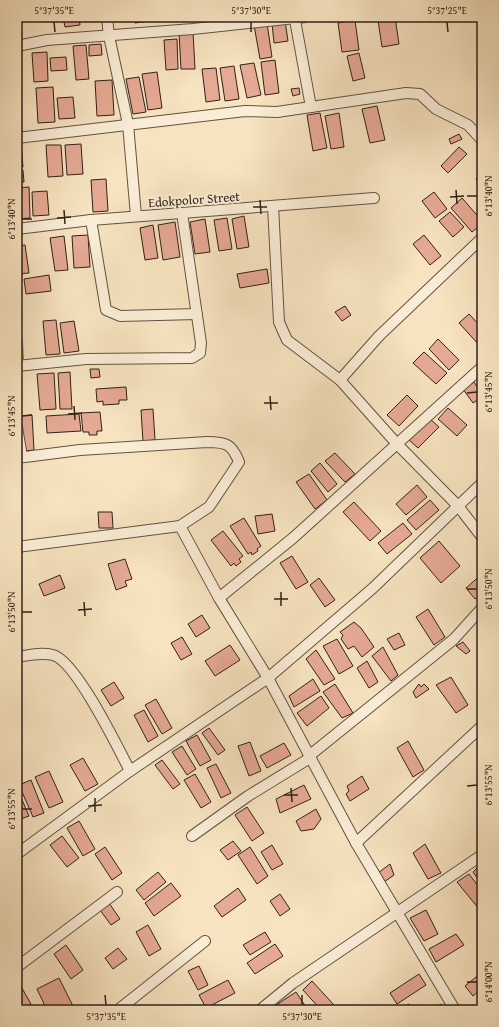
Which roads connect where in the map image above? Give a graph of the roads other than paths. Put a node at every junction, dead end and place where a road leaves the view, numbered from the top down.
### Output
1 (107, 17) edge
2 (305, 17) edge
3 (295, 20) junction
4 (109, 36) junction
5 (17, 46) edge
6 (311, 107) junction
7 (128, 124) junction
8 (17, 138) edge
9 (482, 140) edge
10 (374, 198) dead end
11 (273, 206) junction
12 (182, 213) junction
13 (136, 216) junction
14 (91, 220) junction
15 (17, 229) edge
16 (482, 238) edge
17 (197, 314) junction
18 (17, 343) edge
19 (17, 366) edge
20 (482, 367) edge
21 (340, 380) junction
22 (17, 427) edge
23 (397, 444) junction
24 (19, 458) edge
25 (482, 483) edge
26 (458, 506) junction
27 (180, 526) junction
28 (482, 537) edge
29 (17, 545) edge
30 (219, 598) junction
31 (482, 608) edge
32 (17, 657) edge
33 (268, 678) junction
34 (482, 726) edge
35 (309, 757) junction
36 (130, 771) junction
37 (192, 836) dead end
38 (356, 843) junction
39 (17, 854) edge
40 (482, 855) edge
41 (118, 892) dead end
42 (397, 912) junction
43 (205, 941) dead end
44 (17, 967) edge
45 (118, 1010) edge
46 (260, 1010) edge
47 (455, 1010) edge

1 - 4 street
2 - 3 street
3 - 4 street
3 - 6 street
4 - 5 street
4 - 7 street
6 - 7 street
6 - 9 street
7 - 8 street
7 - 13 street
10 - 11 street, Edokpolor Street
11 - 12 street, Edokpolor Street
11 - 21 street
12 - 13 street, Edokpolor Street
12 - 17 street
13 - 14 street, Edokpolor Street
14 - 15 street, Edokpolor Street
14 - 17 street
16 - 21 street
17 - 19 street
18 - 19 street
20 - 23 street
21 - 23 street
22 - 24 street
23 - 26 street
23 - 30 street
24 - 27 street
25 - 26 street
26 - 28 street
26 - 33 street
27 - 29 street
27 - 30 street
30 - 33 street
31 - 35 street
32 - 36 street
33 - 35 street
33 - 36 street
34 - 38 street
35 - 37 street
35 - 38 street
36 - 39 street
38 - 42 street
40 - 42 street
41 - 44 street
42 - 46 street
42 - 47 street
43 - 45 street

